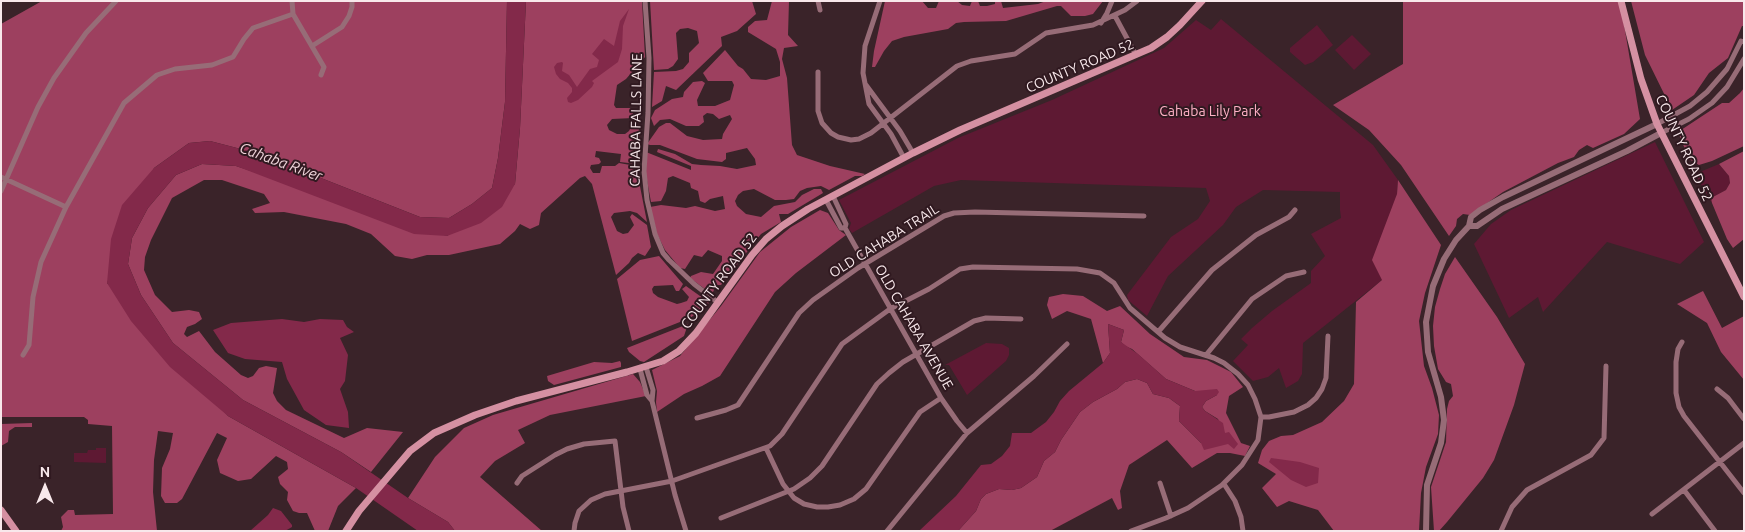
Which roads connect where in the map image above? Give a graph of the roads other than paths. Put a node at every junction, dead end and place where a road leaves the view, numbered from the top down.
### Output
1 (116, 1) edge
2 (292, 1) edge
3 (352, 1) edge
4 (645, 1) edge
5 (818, 1) edge
6 (880, 1) edge
7 (1112, 1) edge
8 (1202, 1) edge
9 (1621, 1) edge
10 (1136, 2) edge
11 (820, 10) dead end
12 (292, 14) junction
13 (1115, 16) junction
14 (1100, 23) junction
15 (1742, 42) edge
16 (312, 46) junction
17 (1136, 55) junction
18 (1744, 59) edge
19 (818, 72) dead end
20 (321, 75) dead end
21 (866, 84) junction
22 (1713, 86) junction
23 (1720, 94) junction
24 (890, 117) junction
25 (883, 123) junction
26 (1657, 124) junction
27 (1661, 133) junction
28 (914, 153) junction
29 (1586, 156) junction
30 (904, 158) junction
31 (1592, 167) junction
32 (4, 178) edge
33 (1, 192) edge
34 (833, 196) junction
35 (826, 200) junction
36 (66, 207) junction
37 (1295, 210) dead end
38 (1144, 216) dead end
39 (1469, 226) junction
40 (845, 228) junction
41 (865, 264) junction
42 (1304, 272) dead end
43 (1744, 297) edge
44 (719, 301) junction
45 (890, 309) junction
46 (1021, 319) dead end
47 (1158, 332) junction
48 (1328, 336) dead end
49 (1682, 342) dead end
50 (1067, 344) dead end
51 (916, 354) junction
52 (23, 355) dead end
53 (1206, 355) junction
54 (1606, 366) dead end
55 (643, 368) junction
56 (1716, 389) dead end
57 (941, 398) junction
58 (1261, 417) junction
59 (698, 418) dead end
60 (1744, 419) edge
61 (967, 432) junction
62 (1744, 443) edge
63 (766, 448) junction
64 (1720, 462) junction
65 (672, 480) junction
66 (517, 483) dead end
67 (1160, 484) dead end
68 (1224, 484) junction
69 (1684, 490) junction
70 (621, 491) junction
71 (788, 492) junction
72 (1744, 493) edge
73 (1, 510) edge
74 (1652, 514) dead end
75 (1171, 516) junction
76 (721, 518) dead end
77 (16, 531) edge
78 (346, 531) edge
79 (574, 531) edge
80 (629, 531) edge
81 (686, 531) edge
82 (887, 531) edge
83 (1131, 531) edge
84 (1243, 531) edge
85 (1426, 531) edge
86 (1501, 531) edge
87 (1715, 531) edge

1 - 32 street
2 - 12 street
3 - 16 street
4 - 44 street, CAHABA FALLS LANE
5 - 11 street
6 - 21 street
7 - 14 street
8 - 17 main road, COUNTY ROAD 52
9 - 26 main road, COUNTY ROAD 52
10 - 13 street
12 - 16 street
12 - 36 street
13 - 14 street
13 - 17 street
14 - 24 street
15 - 22 street
16 - 20 street
17 - 28 main road, COUNTY ROAD 52
18 - 23 street
19 - 25 street
21 - 24 street
21 - 25 street
22 - 23 street
22 - 26 street
23 - 27 street
24 - 25 street
24 - 28 street
25 - 30 street
26 - 27 main road, COUNTY ROAD 52
26 - 29 street
27 - 31 street
27 - 43 main road, COUNTY ROAD 52
28 - 30 main road, COUNTY ROAD 52
29 - 31 street
29 - 39 street
30 - 34 main road, COUNTY ROAD 52
31 - 39 street
32 - 33 street
32 - 36 street
34 - 35 main road, COUNTY ROAD 52
34 - 40 street, OLD CAHABA AVENUE
35 - 40 street, OLD CAHABA AVENUE
35 - 44 main road, COUNTY ROAD 52
36 - 52 street
37 - 47 street
38 - 41 street, OLD CAHABA TRAIL
39 - 85 street
40 - 41 street, OLD CAHABA AVENUE
41 - 45 street, OLD CAHABA AVENUE
41 - 59 street, OLD CAHABA TRAIL
42 - 53 street
44 - 55 main road, COUNTY ROAD 52
45 - 47 street
45 - 51 street, OLD CAHABA AVENUE
45 - 63 street
46 - 51 street
47 - 53 street
48 - 58 street
49 - 64 street
50 - 61 street
51 - 57 street, OLD CAHABA AVENUE
51 - 71 street
53 - 58 street
54 - 86 street
55 - 65 street
55 - 78 main road, COUNTY ROAD 52
56 - 60 street
57 - 61 street, OLD CAHABA AVENUE
57 - 71 street
58 - 68 street
61 - 82 street
62 - 64 street
63 - 65 street
63 - 71 street
64 - 69 street
64 - 72 street
65 - 70 street
65 - 81 street
66 - 70 street
67 - 75 street
68 - 75 street
68 - 84 street
69 - 74 street
69 - 87 street
70 - 79 street
70 - 80 street
71 - 76 street
73 - 77 main road
75 - 83 street

